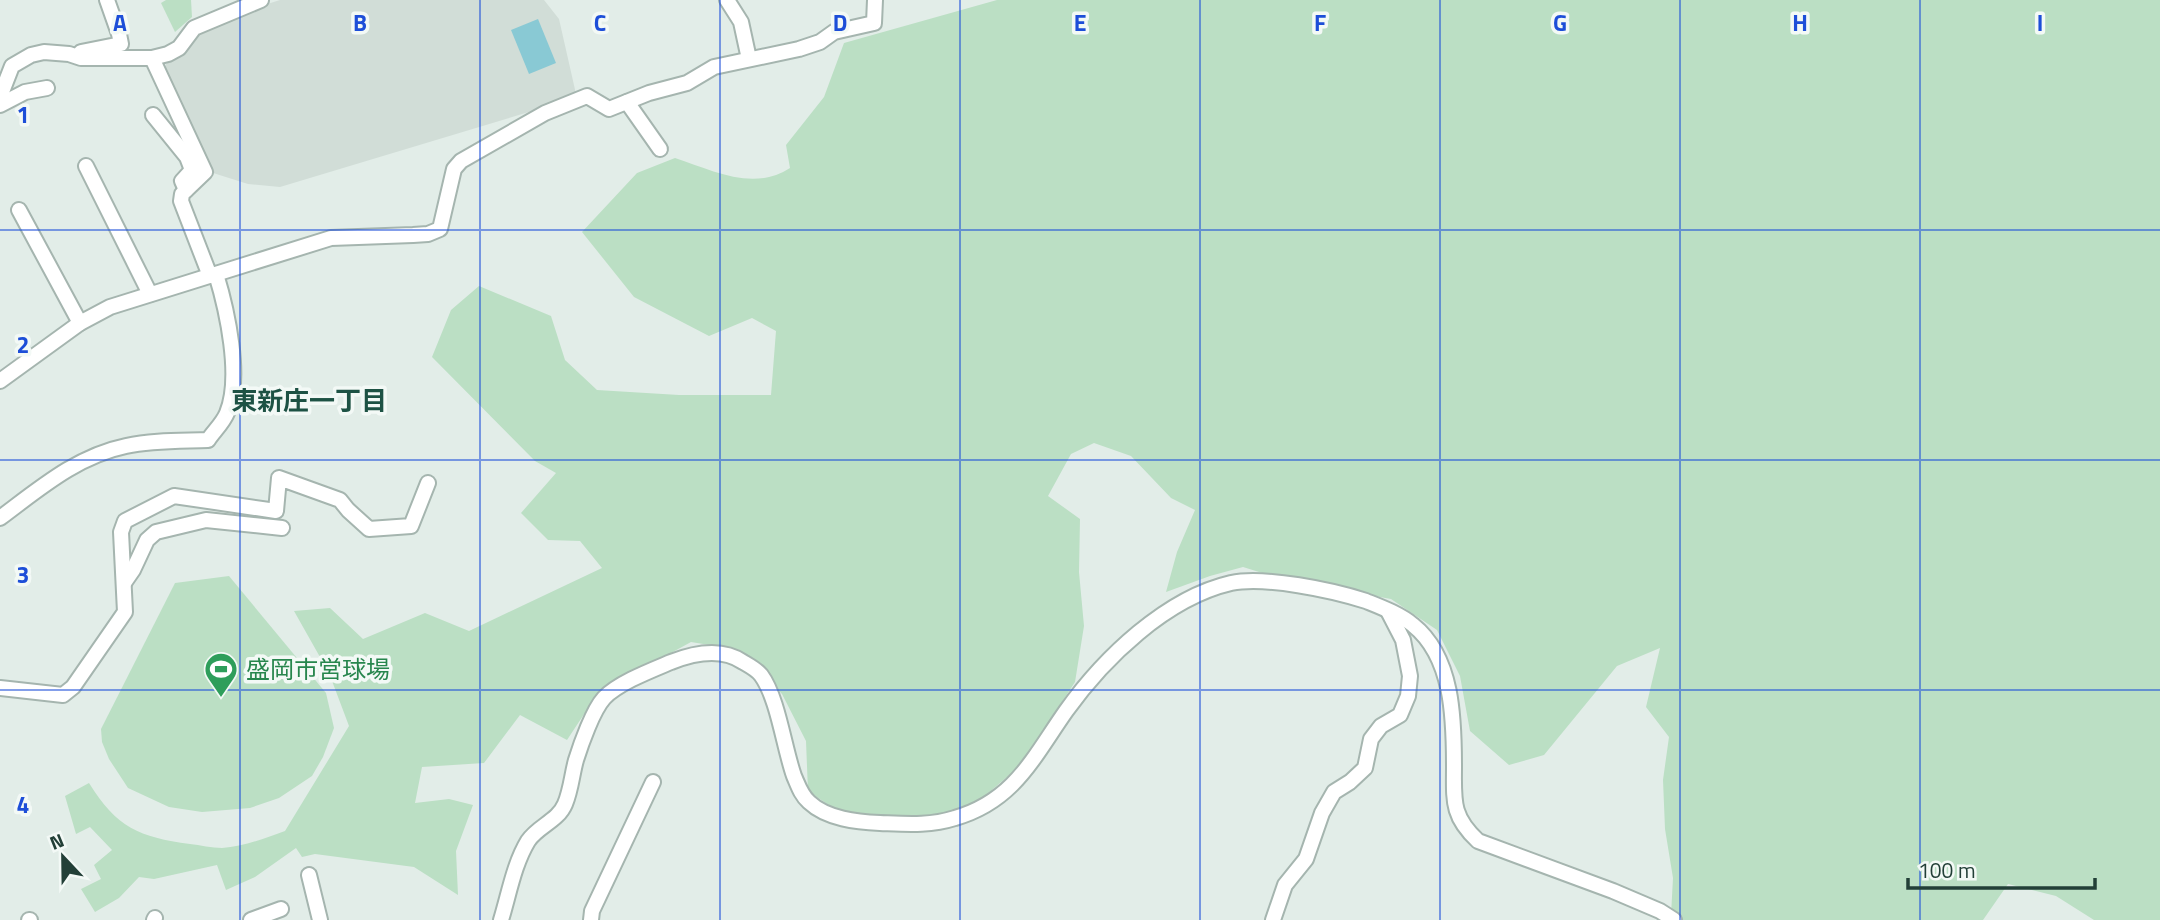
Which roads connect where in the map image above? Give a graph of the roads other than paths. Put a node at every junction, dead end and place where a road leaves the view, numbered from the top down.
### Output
1 (107, 0) edge
2 (261, 0) edge
3 (727, 0) edge
4 (875, 0) edge
5 (69, 54) junction
6 (152, 58) junction
7 (749, 59) junction
8 (6, 64) edge
9 (47, 88) dead end
10 (0, 97) edge
11 (627, 102) junction
12 (0, 105) edge
13 (153, 115) dead end
14 (660, 149) dead end
15 (86, 166) dead end
16 (186, 190) junction
17 (19, 210) dead end
18 (213, 275) junction
19 (150, 294) junction
20 (80, 323) junction
21 (0, 381) edge
22 (428, 483) dead end
23 (0, 518) edge
24 (282, 528) dead end
25 (124, 583) junction
26 (1387, 610) junction
27 (0, 688) edge
28 (653, 782) dead end
29 (309, 875) dead end
30 (281, 909) dead end
31 (251, 920) edge
32 (320, 920) edge
33 (501, 920) edge
34 (591, 920) edge
35 (1273, 920) edge
36 (1674, 920) edge

1 - 5 street
2 - 6 street
3 - 7 street
4 - 7 street
5 - 6 street
5 - 8 street
6 - 16 street
7 - 11 street
8 - 10 street
9 - 12 street
11 - 14 street
11 - 18 street
13 - 16 street
15 - 19 street
16 - 18 street
17 - 20 street
18 - 19 street
18 - 23 street
19 - 20 street
20 - 21 street
22 - 25 street
24 - 25 street
25 - 27 street
26 - 33 street
26 - 35 street
26 - 36 street
28 - 34 street
29 - 32 street
30 - 31 street

